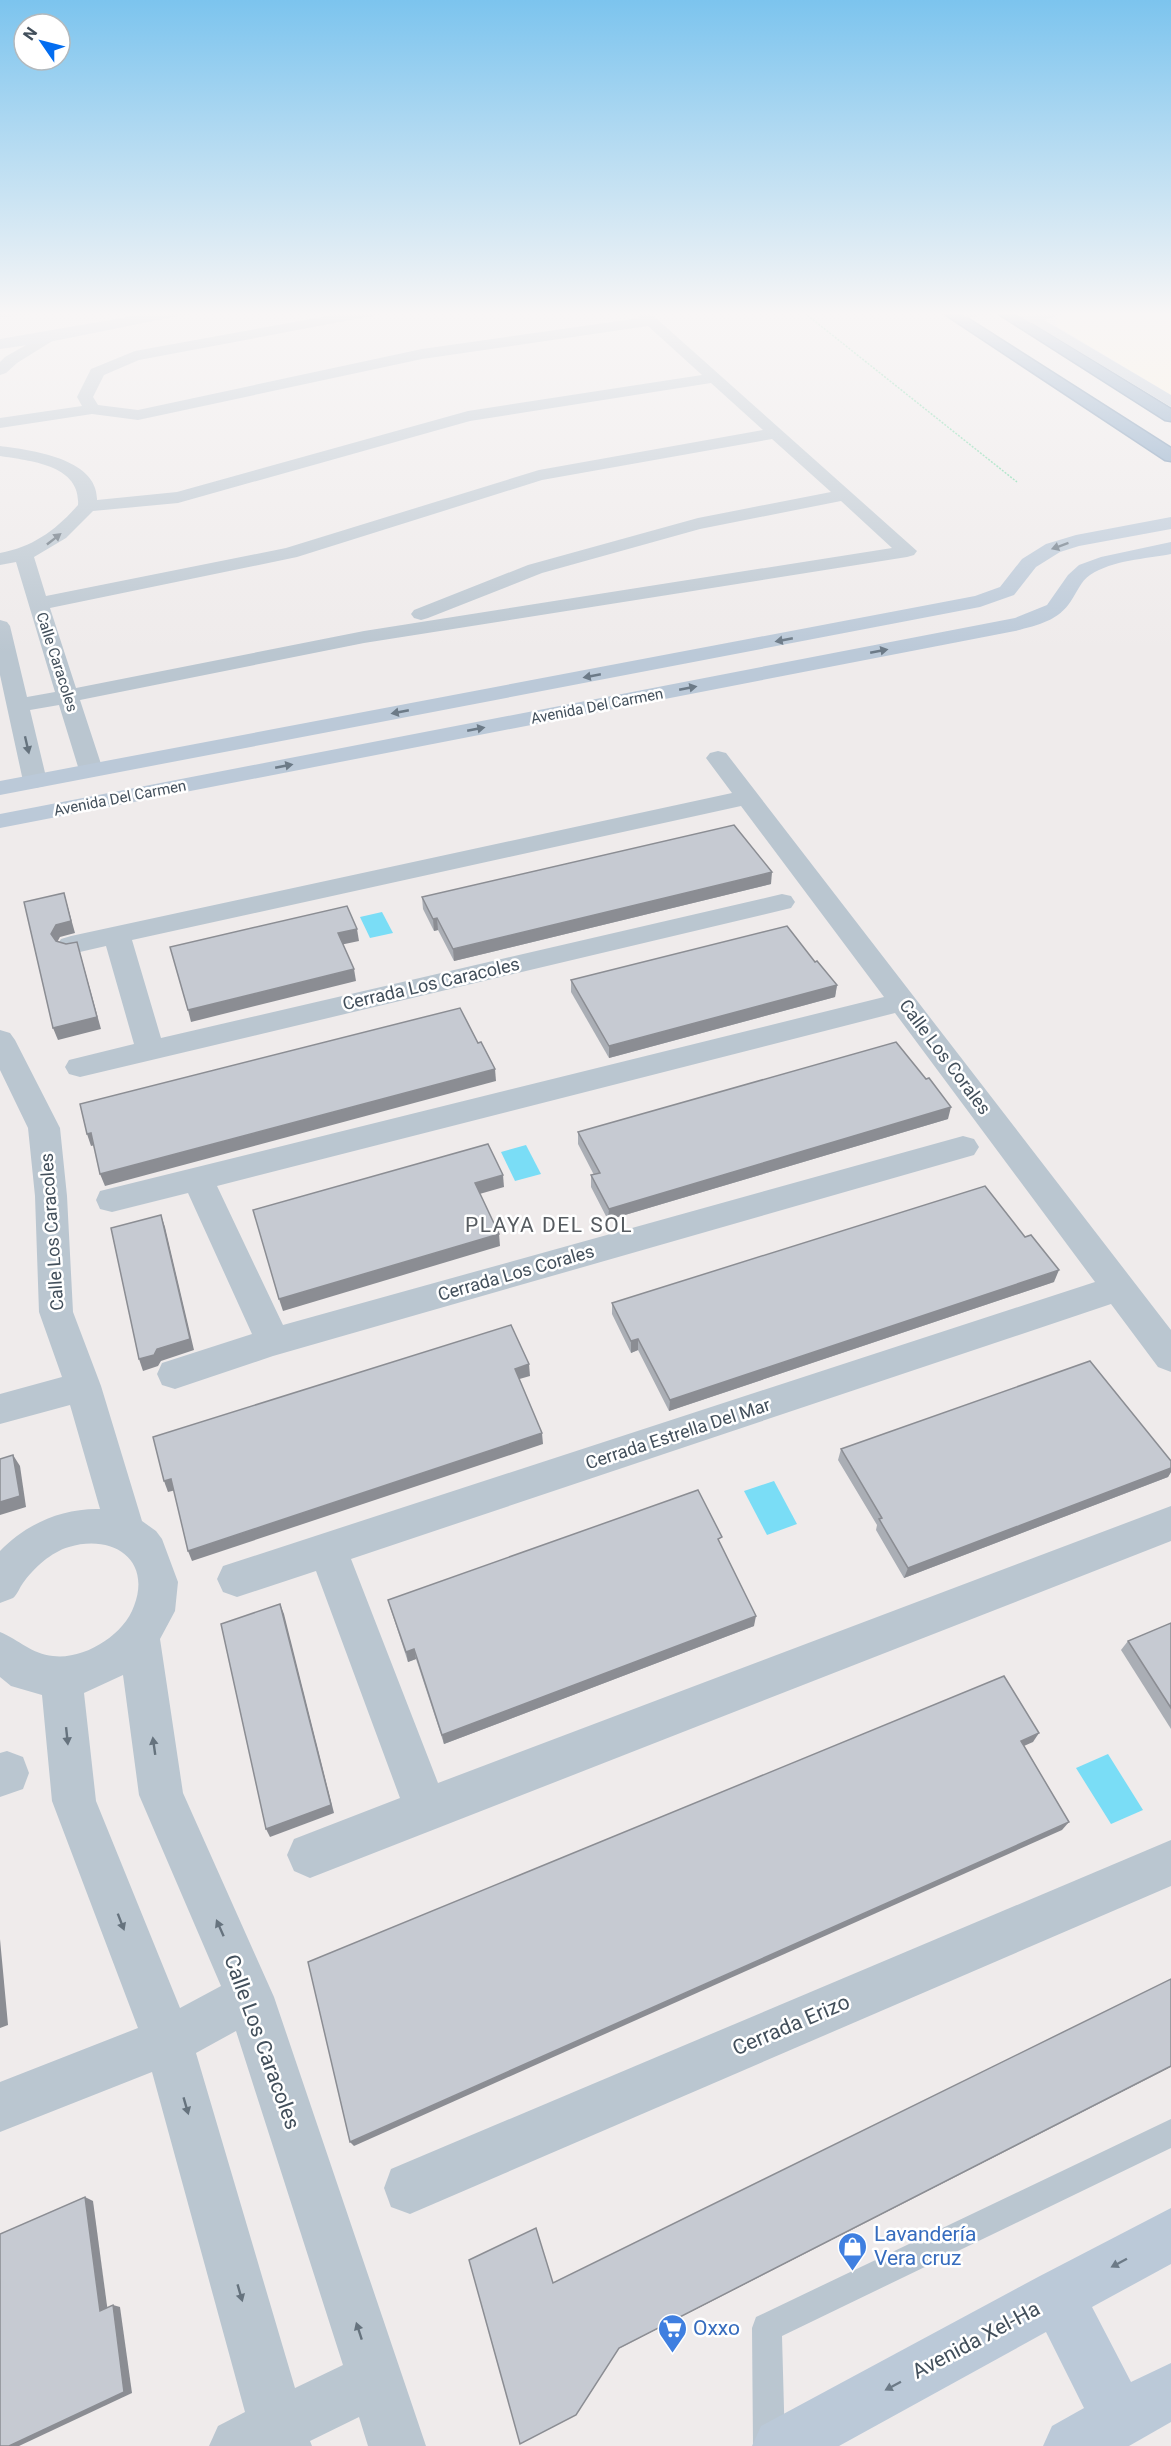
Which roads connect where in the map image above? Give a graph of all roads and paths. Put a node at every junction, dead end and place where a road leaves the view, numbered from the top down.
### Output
1 (435, 425) edge
2 (767, 425) edge
3 (946, 425) edge
4 (1124, 425) edge
5 (776, 433) junction
6 (0, 451) edge
7 (1171, 456) edge
8 (1017, 482) dead end
9 (845, 495) junction
10 (87, 506) junction
11 (1171, 523) edge
12 (1102, 536) junction
13 (1171, 548) edge
14 (23, 554) junction
15 (1132, 556) junction
16 (0, 559) edge
17 (39, 604) junction
18 (47, 630) junction
19 (1, 632) edge
20 (819, 633) junction
21 (364, 637) junction
22 (844, 658) junction
23 (11, 697) edge
24 (68, 697) junction
25 (232, 744) junction
26 (718, 758) dead end
27 (91, 770) junction
28 (244, 774) junction
29 (35, 781) junction
30 (0, 788) edge
31 (748, 797) junction
32 (0, 821) edge
33 (782, 902) dead end
34 (117, 935) junction
35 (71, 945) edge
36 (903, 1002) junction
37 (0, 1040) edge
38 (150, 1050) junction
39 (80, 1067) dead end
40 (8, 1072) edge
41 (963, 1147) dead end
42 (197, 1178) junction
43 (112, 1200) dead end
44 (1119, 1288) junction
45 (273, 1342) junction
46 (1171, 1356) edge
47 (175, 1374) dead end
48 (82, 1386) junction
49 (0, 1409) edge
50 (1171, 1522) edge
51 (126, 1532) junction
52 (328, 1550) junction
53 (13, 1556) edge
54 (237, 1579) dead end
55 (0, 1584) edge
56 (139, 1637) junction
57 (0, 1652) edge
58 (61, 1678) junction
59 (426, 1809) junction
60 (310, 1855) dead end
61 (1171, 1863) edge
62 (250, 1997) junction
63 (168, 2041) junction
64 (0, 2107) edge
65 (1171, 2133) edge
66 (410, 2188) dead end
67 (1171, 2235) edge
68 (1057, 2296) junction
69 (375, 2379) junction
70 (1171, 2391) edge
71 (1120, 2419) junction
72 (267, 2440) edge
73 (397, 2446) edge
74 (770, 2446) edge
75 (781, 2446) edge
76 (1072, 2446) edge

1 - 10 street
2 - 5 street
3 - 8 path
4 - 7 highway
5 - 9 street
5 - 17 street
6 - 10 street
9 - 21 street
9 - 21 street
14 -> 10 street
11 - 12 main road, Avenida Del Carmen
12 - 15 main road
12 -> 20 main road, Avenida Del Carmen
13 - 15 main road, Avenida Del Carmen
14 - 16 street
14 - 17 street, Calle Caracoles
22 -> 15 main road, Avenida Del Carmen
17 - 18 street, Calle Caracoles
18 - 19 street
18 - 24 street, Calle Caracoles
19 - 23 street
20 - 22 main road
20 -> 25 main road, Avenida Del Carmen
21 - 24 street
28 -> 22 main road, Avenida Del Carmen
23 - 24 street
23 -> 29 street
24 - 27 street, Calle Caracoles
25 - 27 main road, Avenida Del Carmen
25 - 28 main road
26 - 31 street, Calle Los Corales
27 - 29 main road, Avenida Del Carmen
28 - 32 main road, Avenida Del Carmen
29 - 30 main road, Avenida Del Carmen
31 - 34 street
31 - 36 street, Calle Los Corales
33 - 38 street, Cerrada Los Caracoles
34 - 35 street
34 - 38 street
36 - 42 street
36 - 44 street, Calle Los Corales
37 - 40 street, Calle Los Caracoles
38 - 39 street, Cerrada Los Caracoles
40 - 48 street, Calle Los Caracoles
41 - 45 street, Cerrada Los Corales
42 - 43 street
42 - 45 street
44 - 46 street, Calle Los Corales
44 - 52 street, Cerrada Estrella Del Mar
45 - 47 street, Cerrada Los Corales
48 - 49 street
48 - 51 street, Calle Los Caracoles
50 - 59 street
51 - 53 street
51 - 56 street
52 - 54 street, Cerrada Estrella Del Mar
52 - 59 street
53 - 55 street
56 - 58 street
62 -> 56 street, Calle Los Caracoles
57 - 58 street
58 -> 63 street
59 - 60 street
61 - 66 street, Cerrada Erizo
62 - 63 street
69 -> 62 street, Calle Los Caracoles
63 - 64 street
63 -> 72 street
65 - 74 lane
67 -> 68 main road, Avenida Xel-Ha
68 - 71 main road
68 -> 75 main road, Avenida Xel-Ha
69 - 72 street
69 - 73 street, Calle Los Caracoles
70 - 71 main road
71 - 76 main road

